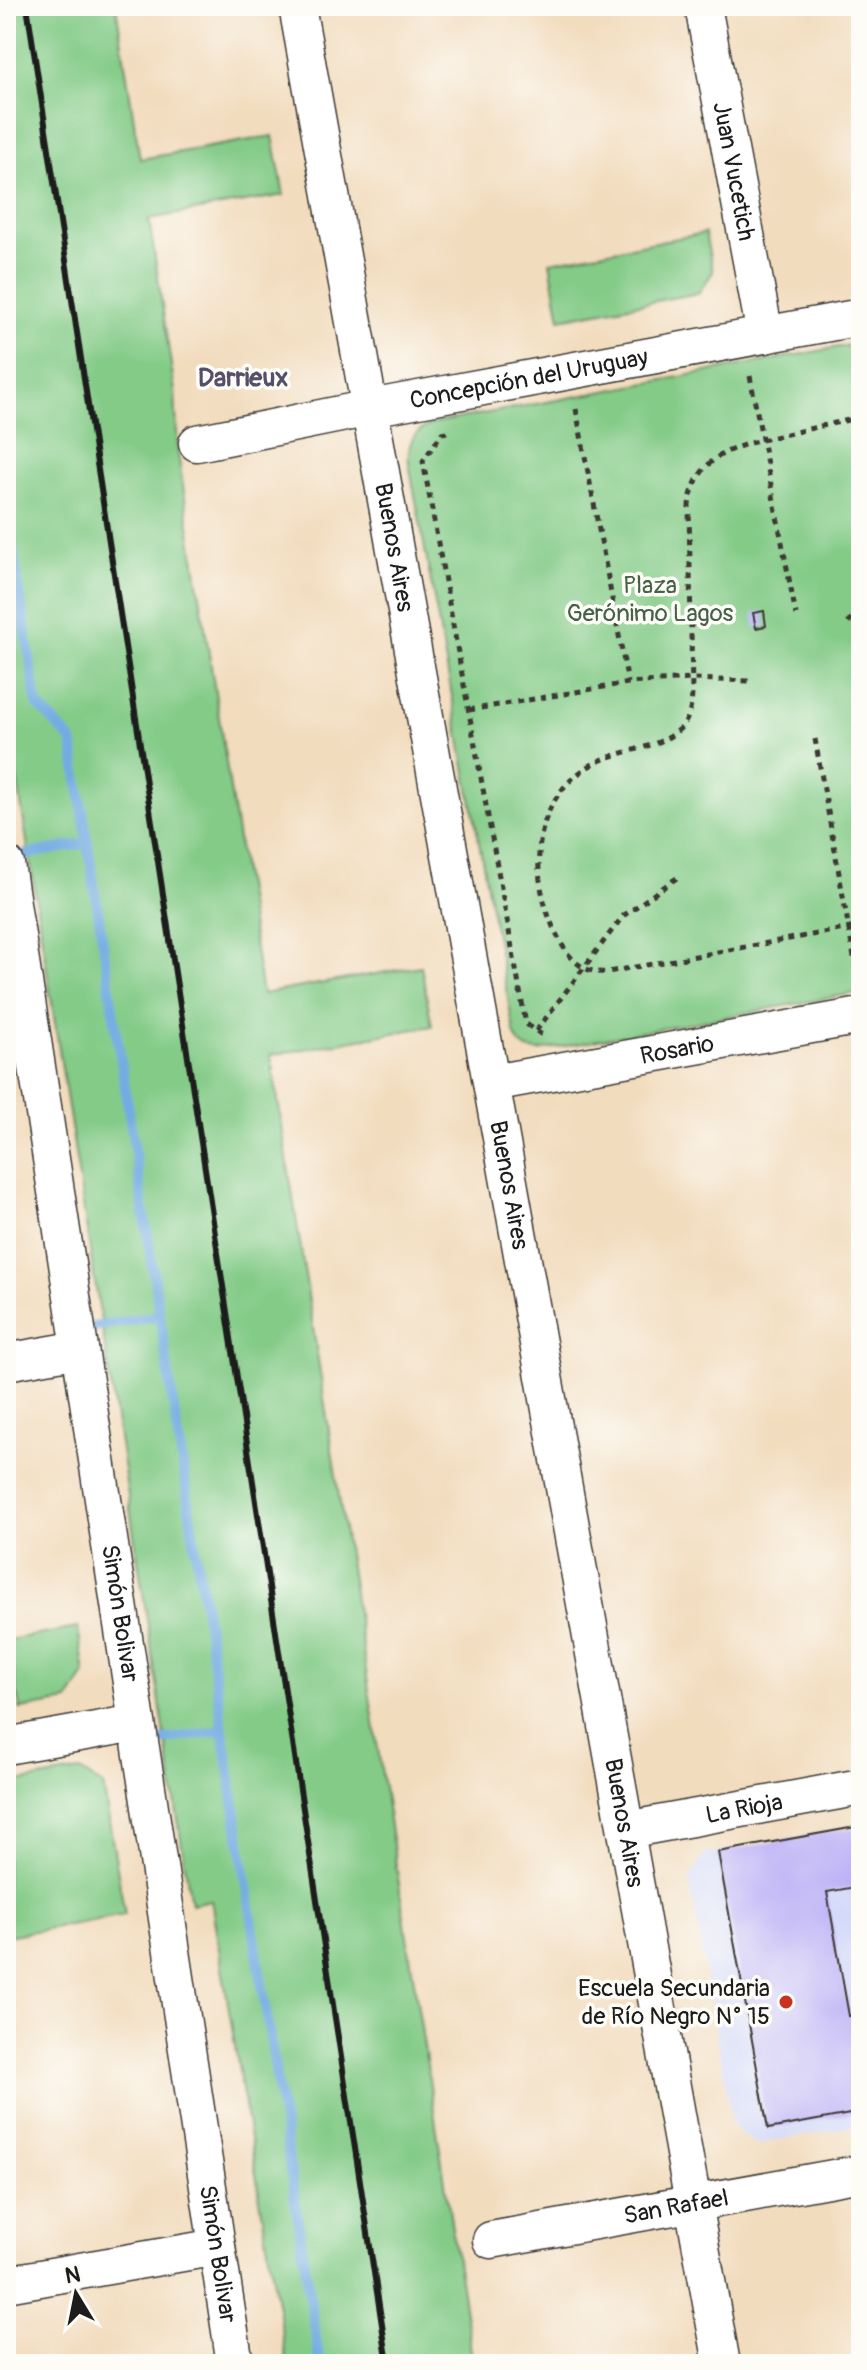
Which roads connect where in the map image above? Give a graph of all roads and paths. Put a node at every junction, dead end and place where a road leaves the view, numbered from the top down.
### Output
1 (297, 6) edge
2 (703, 6) edge
3 (861, 317) edge
4 (765, 335) junction
5 (764, 373) dead end
6 (750, 376) junction
7 (736, 379) dead end
8 (591, 406) dead end
9 (370, 408) junction
10 (576, 409) junction
11 (561, 412) dead end
12 (861, 417) edge
13 (457, 431) dead end
14 (763, 440) junction
15 (197, 443) dead end
16 (861, 606) edge
17 (796, 615) dead end
18 (848, 623) dead end
19 (691, 679) junction
20 (750, 681) dead end
21 (628, 683) junction
22 (469, 710) junction
23 (815, 739) dead end
24 (7, 873) edge
25 (678, 877) dead end
26 (861, 926) edge
27 (848, 929) junction
28 (583, 969) junction
29 (861, 980) edge
30 (861, 1016) edge
31 (536, 1031) junction
32 (546, 1037) dead end
33 (492, 1083) junction
34 (80, 1349) junction
35 (6, 1362) edge
36 (136, 1723) junction
37 (6, 1746) edge
38 (861, 1787) edge
39 (626, 1830) junction
40 (861, 2173) edge
41 (693, 2203) junction
42 (491, 2240) dead end
43 (217, 2247) junction
44 (6, 2284) edge
45 (235, 2364) edge
46 (722, 2364) edge

1 - 9 street, Buenos Aires
2 - 4 street, Juan Vucetich
3 - 4 street, Concepción del Uruguay
4 - 9 street, Concepción del Uruguay
5 - 6 path
6 - 7 path
6 - 14 path
8 - 10 path
9 - 15 street, Concepción del Uruguay
9 - 33 street, Buenos Aires
10 - 11 path
10 - 21 path
12 - 14 path
13 - 22 path
14 - 17 path
14 - 19 path
16 - 18 path
19 - 20 path
19 - 21 path
19 - 28 path
21 - 22 path
22 - 31 path
23 - 27 path
24 - 34 street, Simón Bolivar
25 - 28 path
26 - 27 path
27 - 28 path
27 - 29 path
28 - 31 path
30 - 33 street, Rosario
31 - 32 path
33 - 39 street, Buenos Aires
34 - 35 street
34 - 36 street, Simón Bolivar
36 - 37 street
36 - 43 street, Simón Bolivar
38 - 39 street, La Rioja
39 - 41 street, Buenos Aires
40 - 41 street, San Rafael
41 - 42 street, San Rafael
41 - 46 street, Buenos Aires
43 - 44 street
43 - 45 street, Simón Bolivar

